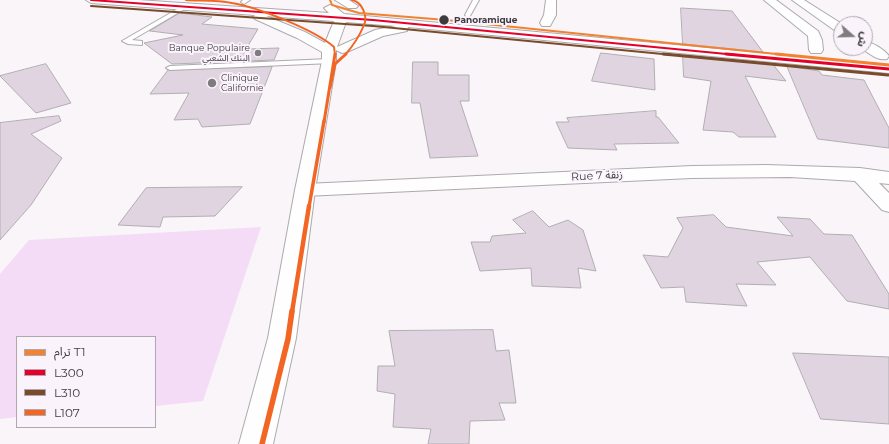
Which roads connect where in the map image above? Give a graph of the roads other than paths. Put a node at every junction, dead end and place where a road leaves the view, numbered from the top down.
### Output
1 (91, 0) edge
2 (201, 0) edge
3 (340, 0) edge
4 (476, 0) edge
5 (552, 0) edge
6 (769, 0) edge
7 (798, 0) edge
8 (246, 1) edge
9 (186, 6) junction
10 (328, 6) junction
11 (352, 6) junction
12 (374, 6) dead end
13 (233, 9) junction
14 (453, 13) dead end
15 (468, 15) junction
16 (483, 16) dead end
17 (341, 18) junction
18 (360, 19) junction
19 (531, 21) dead end
20 (833, 24) edge
21 (438, 26) junction
22 (139, 44) dead end
23 (801, 48) dead end
24 (816, 50) junction
25 (831, 51) dead end
26 (873, 52) edge
27 (333, 53) junction
28 (885, 56) edge
29 (170, 68) dead end
30 (889, 69) edge
31 (860, 174) junction
32 (889, 178) edge
33 (305, 190) junction
34 (889, 206) edge
35 (256, 444) edge

1 - 9 main road
2 - 8 main road
3 - 11 main road
4 - 15 lane
5 - 19 main road
6 - 24 main road
7 - 20 main road
8 - 10 main road
9 - 13 main road
9 - 22 lane
10 - 11 main road
10 - 17 main road
11 - 12 main road
11 - 18 main road
13 - 17 main road
13 - 27 main road
14 - 15 main road
15 - 16 main road
17 - 18 main road
17 - 27 main road
18 - 21 main road
18 - 27 main road
21 - 27 main road
21 - 30 main road
23 - 24 main road
24 - 25 main road
26 - 28 main road
27 - 29 lane
27 - 33 main road
31 - 32 main road, Rue 7 زنقة
31 - 33 main road, Rue 7 زنقة
31 - 34 main road
33 - 35 main road

